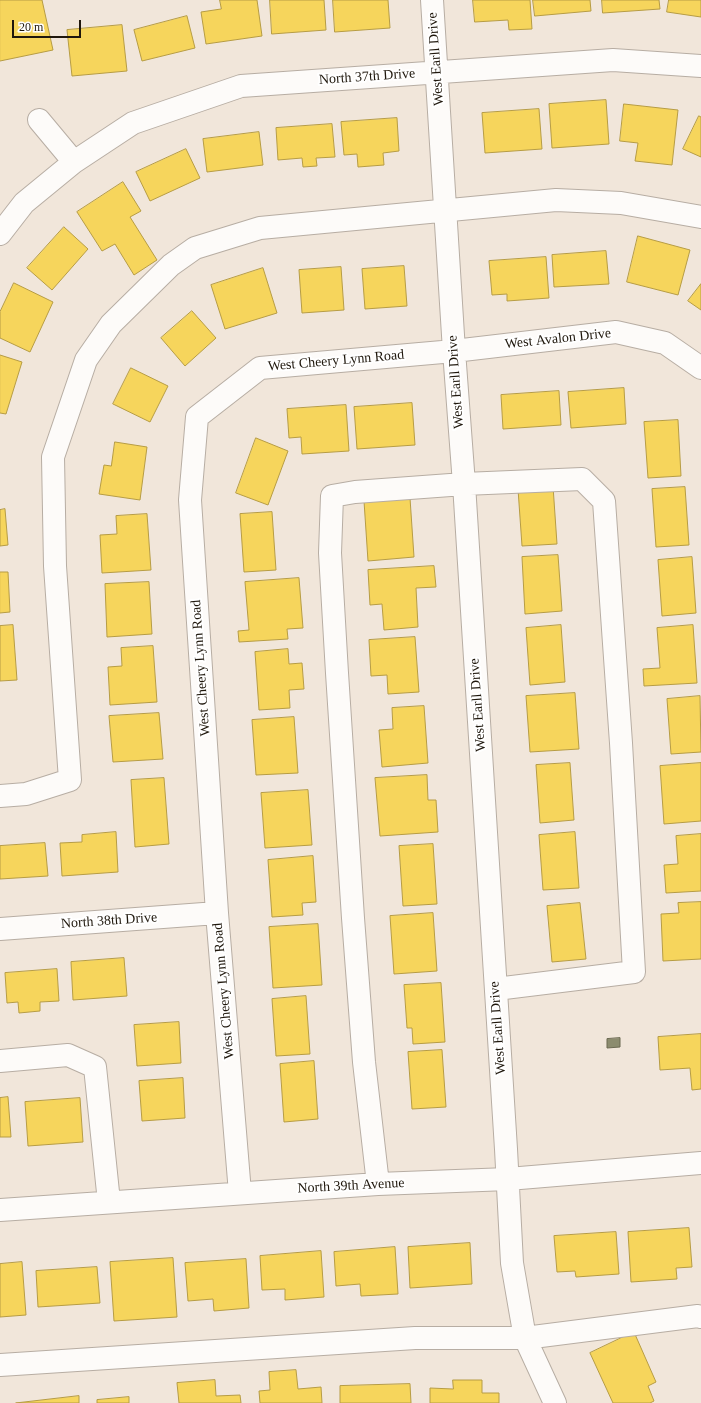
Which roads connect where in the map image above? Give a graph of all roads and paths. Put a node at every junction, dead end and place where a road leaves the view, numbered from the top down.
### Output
1 (432, 0) edge
2 (701, 66) edge
3 (437, 72) junction
4 (39, 120) dead end
5 (74, 162) junction
6 (445, 210) junction
7 (701, 217) edge
8 (0, 234) edge
9 (454, 351) junction
10 (701, 368) edge
11 (464, 484) junction
12 (0, 796) edge
13 (217, 913) junction
14 (0, 929) edge
15 (496, 989) junction
16 (0, 1061) edge
17 (701, 1163) edge
18 (508, 1178) junction
19 (378, 1184) junction
20 (240, 1193) junction
21 (108, 1202) junction
22 (0, 1210) edge
23 (701, 1317) edge
24 (525, 1338) junction
25 (0, 1365) edge
26 (555, 1403) edge

1 - 3 street, West Earll Drive
2 - 3 street, North 37th Drive
3 - 5 street, North 37th Drive
3 - 6 street, West Earll Drive
4 - 5 street
5 - 8 street, North 37th Drive
6 - 7 street
6 - 9 street, West Earll Drive
6 - 12 street
9 - 10 street, West Avalon Drive
9 - 11 street, West Earll Drive
9 - 13 street, West Cheery Lynn Road
11 - 15 street, West Earll Drive
11 - 15 street
11 - 19 street
13 - 14 street, North 38th Drive
13 - 20 street, West Cheery Lynn Road
15 - 18 street, West Earll Drive
16 - 21 street
17 - 18 street, North 39th Avenue
18 - 19 street, North 39th Avenue
18 - 24 street, West Earll Drive
19 - 20 street, North 39th Avenue
20 - 21 street, North 39th Avenue
21 - 22 street, North 39th Avenue
23 - 24 street
24 - 25 street
24 - 26 street, West Earll Drive

